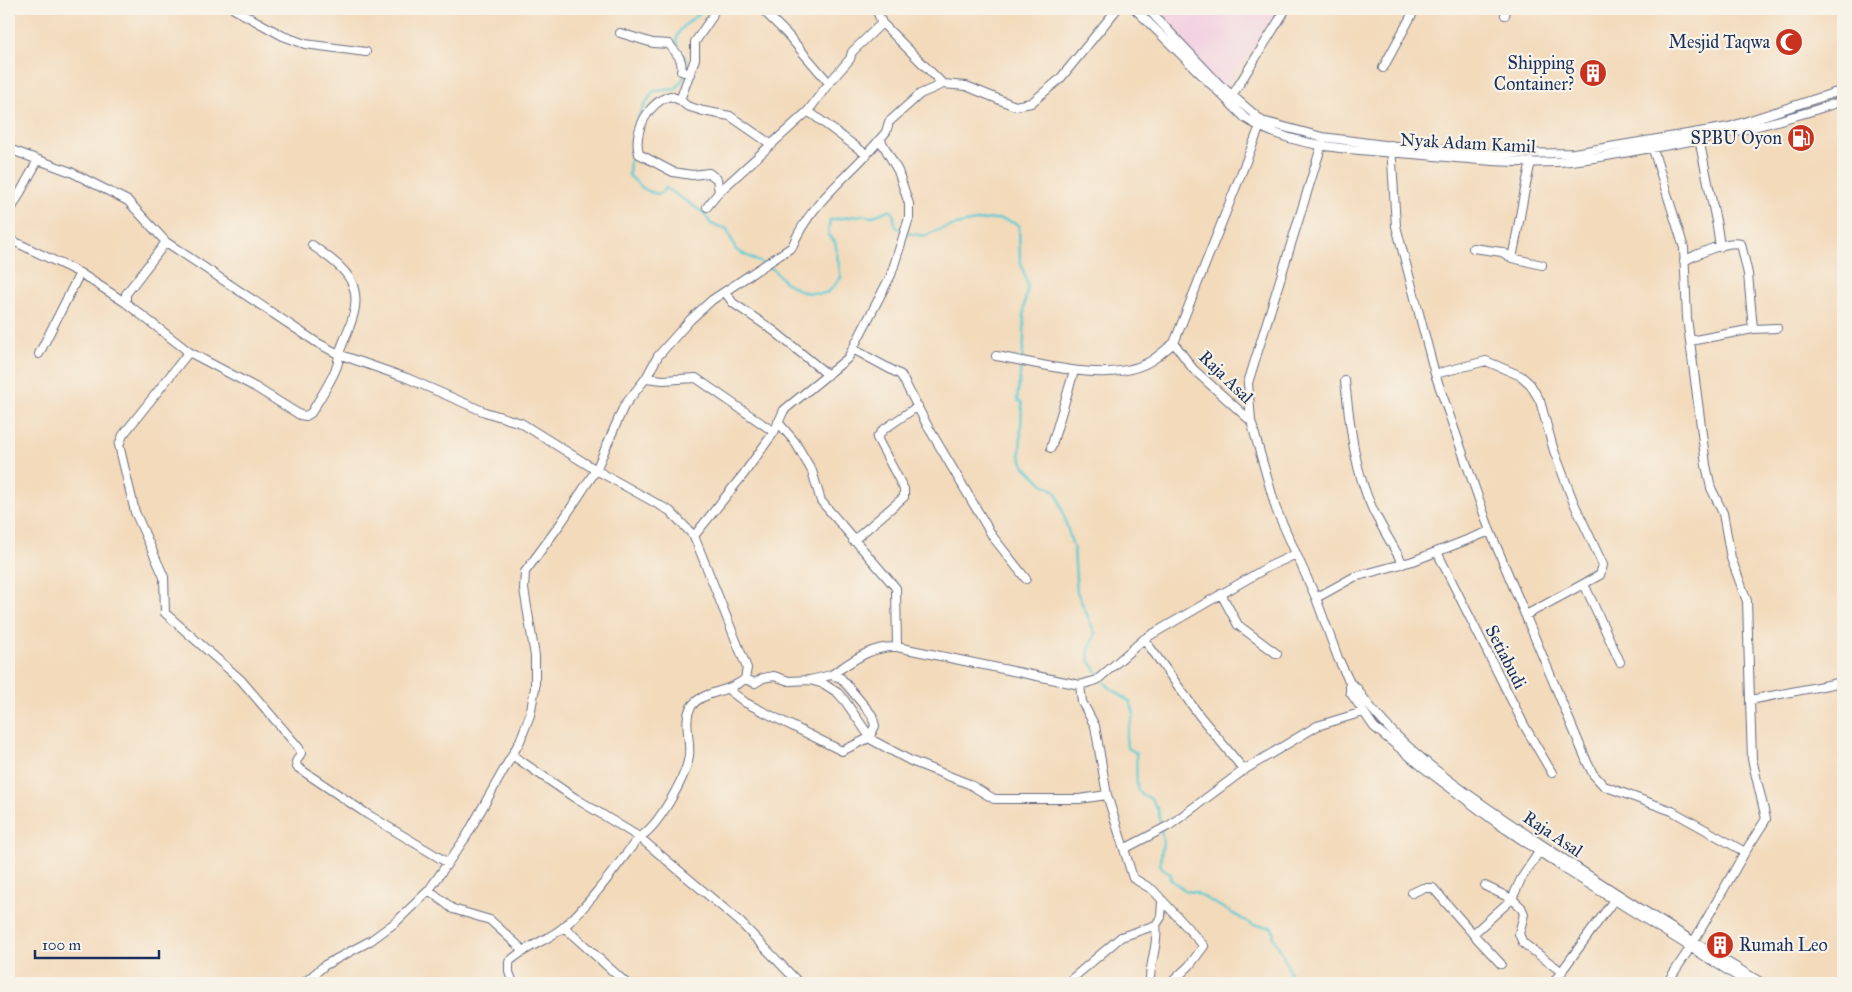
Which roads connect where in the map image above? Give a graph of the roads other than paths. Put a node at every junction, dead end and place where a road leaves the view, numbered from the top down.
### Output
1 (234, 9) edge
2 (714, 9) edge
3 (762, 9) edge
4 (876, 9) edge
5 (1117, 9) edge
6 (1134, 9) edge
7 (1148, 9) edge
8 (1286, 9) edge
9 (1415, 9) edge
10 (882, 23) junction
11 (620, 34) dead end
12 (366, 52) dead end
13 (1383, 68) dead end
14 (690, 74) junction
15 (828, 83) junction
16 (943, 84) junction
17 (1843, 90) edge
18 (1232, 96) junction
19 (680, 100) junction
20 (1843, 100) edge
21 (1228, 103) junction
22 (808, 111) junction
23 (1262, 125) junction
24 (1300, 136) junction
25 (880, 139) junction
26 (1699, 139) junction
27 (1322, 144) junction
28 (1652, 144) junction
29 (772, 145) junction
30 (9, 149) edge
31 (1392, 149) junction
32 (867, 155) junction
33 (38, 160) junction
34 (1531, 162) junction
35 (719, 192) junction
36 (707, 207) dead end
37 (9, 212) edge
38 (9, 239) edge
39 (166, 242) junction
40 (312, 244) dead end
41 (1720, 247) junction
42 (1473, 248) dead end
43 (1512, 258) junction
44 (1684, 261) junction
45 (1542, 265) dead end
46 (80, 273) junction
47 (725, 292) junction
48 (126, 303) junction
49 (1777, 328) dead end
50 (1753, 329) junction
51 (1690, 341) junction
52 (1174, 343) junction
53 (853, 350) junction
54 (189, 352) junction
55 (39, 354) dead end
56 (338, 354) junction
57 (996, 356) dead end
58 (1074, 371) junction
59 (1435, 374) junction
60 (828, 375) junction
61 (646, 378) junction
62 (1345, 382) dead end
63 (918, 406) junction
64 (1251, 421) junction
65 (778, 422) junction
66 (774, 432) junction
67 (1052, 448) dead end
68 (596, 470) junction
69 (1490, 531) junction
70 (694, 536) junction
71 (853, 541) junction
72 (1437, 552) junction
73 (1296, 554) junction
74 (1403, 564) junction
75 (1026, 579) dead end
76 (1584, 584) junction
77 (1221, 594) junction
78 (1316, 598) junction
79 (1526, 615) junction
80 (1144, 639) junction
81 (897, 647) junction
82 (1277, 654) dead end
83 (1620, 662) dead end
84 (831, 675) junction
85 (745, 679) junction
86 (810, 680) junction
87 (1843, 682) edge
88 (1350, 683) junction
89 (1080, 685) junction
90 (729, 690) junction
91 (1750, 700) junction
92 (1363, 712) junction
93 (869, 738) junction
94 (512, 755) junction
95 (1244, 770) junction
96 (1552, 773) dead end
97 (1107, 795) junction
98 (639, 837) junction
99 (1124, 849) junction
100 (1541, 849) junction
101 (1745, 852) junction
102 (448, 863) junction
103 (1486, 886) dead end
104 (429, 890) junction
105 (1412, 893) dead end
106 (1512, 899) junction
107 (1614, 900) junction
108 (1162, 902) junction
109 (1156, 925) junction
110 (564, 927) junction
111 (1473, 934) junction
112 (1692, 945) junction
113 (524, 951) junction
114 (1501, 964) dead end
115 (1562, 972) junction
116 (304, 983) edge
117 (513, 983) edge
118 (626, 983) edge
119 (799, 983) edge
120 (1067, 983) edge
121 (1150, 983) edge
122 (1171, 983) edge
123 (1553, 983) edge
124 (1667, 983) edge
125 (1748, 983) edge
126 (1762, 983) edge

1 - 12 street
2 - 14 street
3 - 15 street
4 - 10 street
5 - 16 street
6 - 21 street, Nyak Adam Kamil
7 - 18 street
8 - 18 street
9 - 13 street
10 - 15 street
10 - 16 street
11 - 14 street
14 - 19 street
15 - 22 street
16 - 25 street
17 - 28 street
18 - 21 street
18 - 23 street
19 - 29 street
19 - 35 street
20 - 26 street, Nyak Adam Kamil
21 - 23 street, Nyak Adam Kamil
22 - 29 street
22 - 32 street
23 - 24 street, Nyak Adam Kamil
23 - 52 street
24 - 27 street, Nyak Adam Kamil
24 - 31 street
25 - 32 street
25 - 53 street
26 - 28 street, Nyak Adam Kamil
26 - 41 street
27 - 31 street, Nyak Adam Kamil
27 - 64 street
28 - 31 street
28 - 34 street, Nyak Adam Kamil
28 - 44 street
29 - 35 street
30 - 33 street
31 - 34 street, Nyak Adam Kamil
31 - 59 street
32 - 47 street
33 - 37 street
33 - 39 street
34 - 43 street
35 - 36 street
38 - 46 street
39 - 48 street
39 - 56 street
40 - 56 street
41 - 44 street
41 - 50 street
42 - 43 street
43 - 45 street
44 - 51 street
46 - 48 street
46 - 55 street
47 - 60 street
47 - 61 street
48 - 54 street
49 - 50 street
50 - 51 street
51 - 91 street
52 - 58 street
52 - 64 street, Raja Asal
53 - 60 street
53 - 63 street
54 - 56 street
54 - 102 street
56 - 68 street
57 - 58 street
58 - 67 street
59 - 69 street
59 - 76 street
60 - 65 street
61 - 66 street
61 - 68 street
62 - 74 street
63 - 71 street
63 - 75 street
64 - 73 street, Raja Asal
65 - 66 street
65 - 71 street
66 - 70 street
68 - 70 street
68 - 94 street
69 - 72 street
69 - 79 street
70 - 85 street
71 - 81 street
72 - 74 street
72 - 96 street, Setiabudi
73 - 77 street
73 - 78 street, Raja Asal
74 - 78 street
76 - 79 street
76 - 83 street
77 - 80 street
77 - 82 street
78 - 88 street, Raja Asal
79 - 101 street
80 - 89 street
80 - 95 street
81 - 84 street
81 - 89 street
84 - 86 street
84 - 93 street
85 - 86 street
85 - 90 street
86 - 93 street
87 - 91 street
88 - 92 street, Raja Asal
88 - 100 street, Raja Asal
89 - 97 street
90 - 93 street
90 - 98 street
91 - 101 street
92 - 95 street
92 - 100 street, Raja Asal
93 - 97 street
94 - 98 street
94 - 102 street
95 - 99 street
97 - 99 street
98 - 110 street
98 - 119 street
99 - 108 street
100 - 106 street
100 - 107 street, Raja Asal
100 - 112 street, Raja Asal
101 - 112 street
102 - 104 street
103 - 106 street
104 - 113 street
104 - 116 street
105 - 111 street
106 - 111 street
106 - 115 street
107 - 112 street, Raja Asal
107 - 115 street
108 - 109 street
108 - 122 street
109 - 120 street
109 - 121 street
110 - 113 street
110 - 118 street
111 - 114 street
112 - 124 street
112 - 125 street, Raja Asal
112 - 126 street, Raja Asal
113 - 117 street
115 - 123 street

